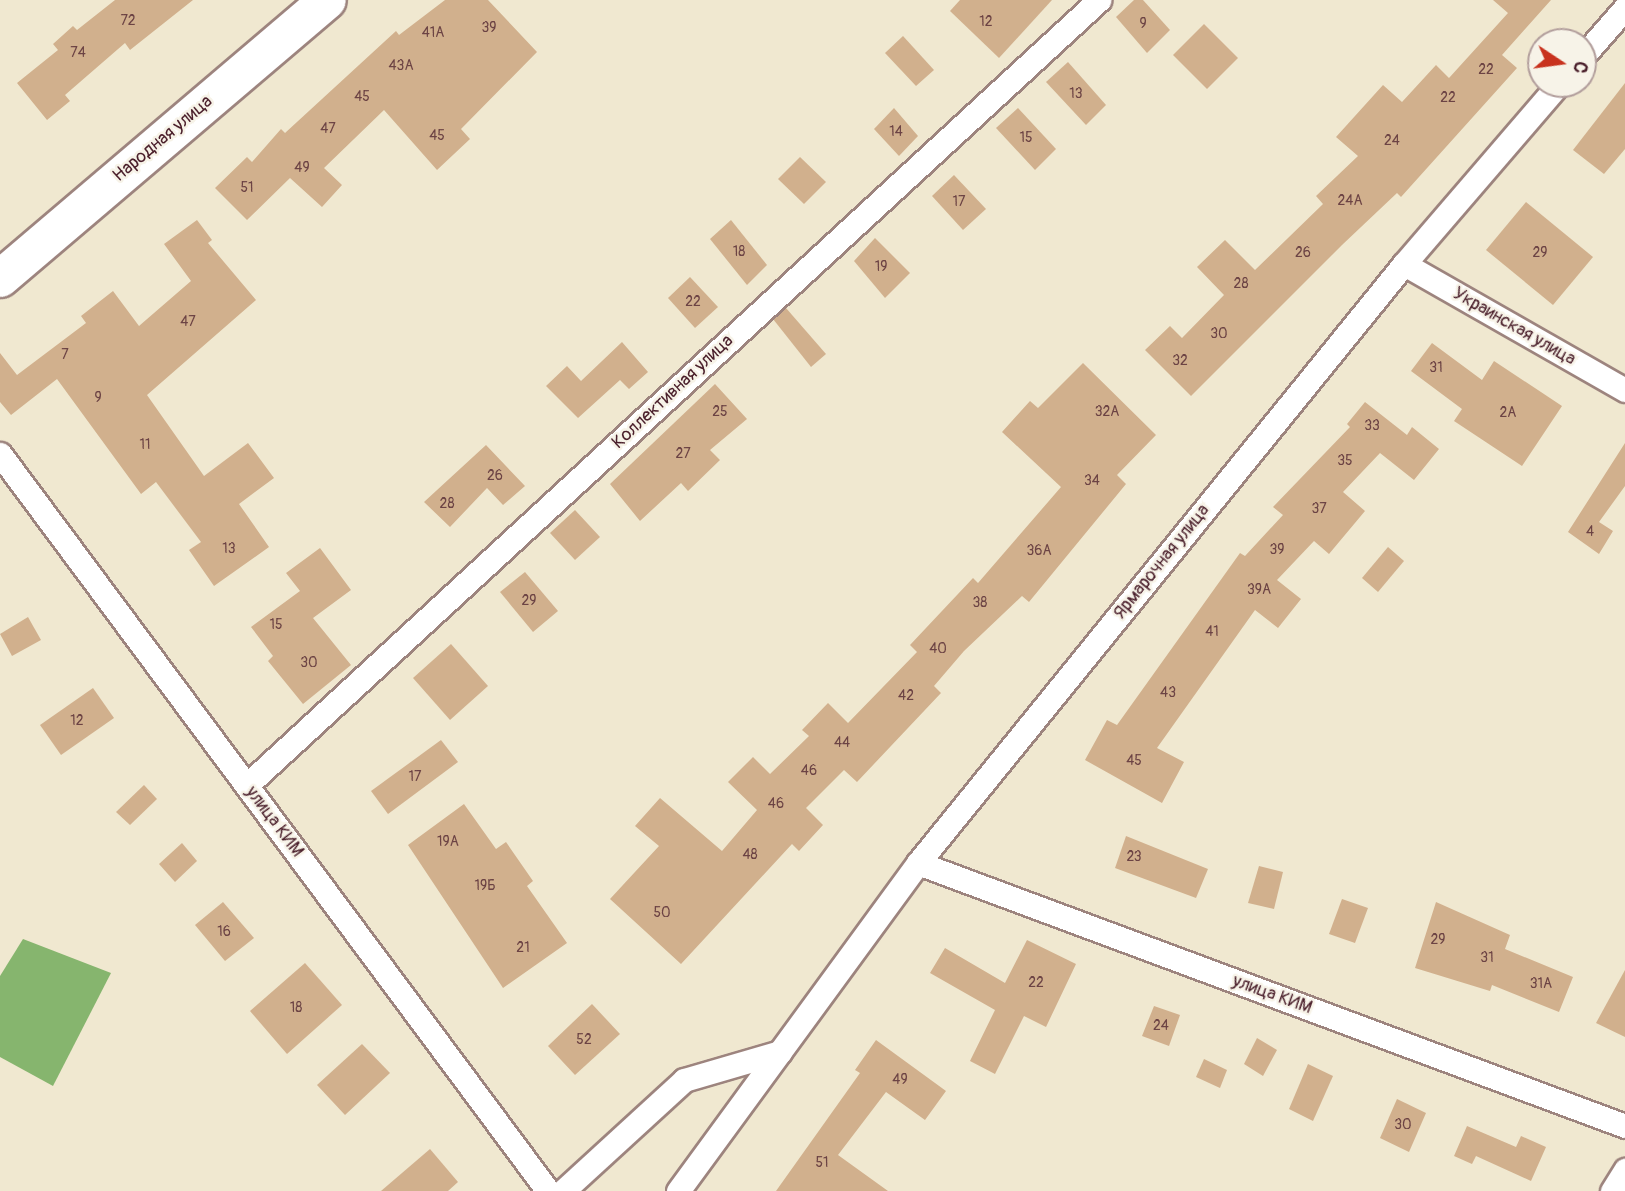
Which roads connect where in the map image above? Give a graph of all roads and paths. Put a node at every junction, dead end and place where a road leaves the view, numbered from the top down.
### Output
1 (327, 0) edge
2 (1099, 0) edge
3 (1625, 8) edge
4 (1597, 41) edge
5 (1547, 98) edge
6 (1404, 264) junction
7 (0, 278) edge
8 (1625, 390) edge
9 (0, 454) edge
10 (247, 785) junction
11 (918, 863) junction
12 (780, 1052) junction
13 (1625, 1126) edge
14 (1625, 1170) edge
15 (548, 1191) edge
16 (563, 1191) edge
17 (678, 1191) edge
18 (1612, 1191) edge

1 - 7 main road, Народная улица
2 - 10 street, Коллективная улица
3 - 4 street
5 - 6 street, Ярмарочная улица
6 - 8 street, Украинская улица
6 - 11 street, Ярмарочная улица
9 - 10 street, улица КИМ
10 - 15 street, улица КИМ
11 - 12 street, Ярмарочная улица
11 - 13 street, улица КИМ
12 - 16 street
12 - 17 street, Ярмарочная улица
14 - 18 street

